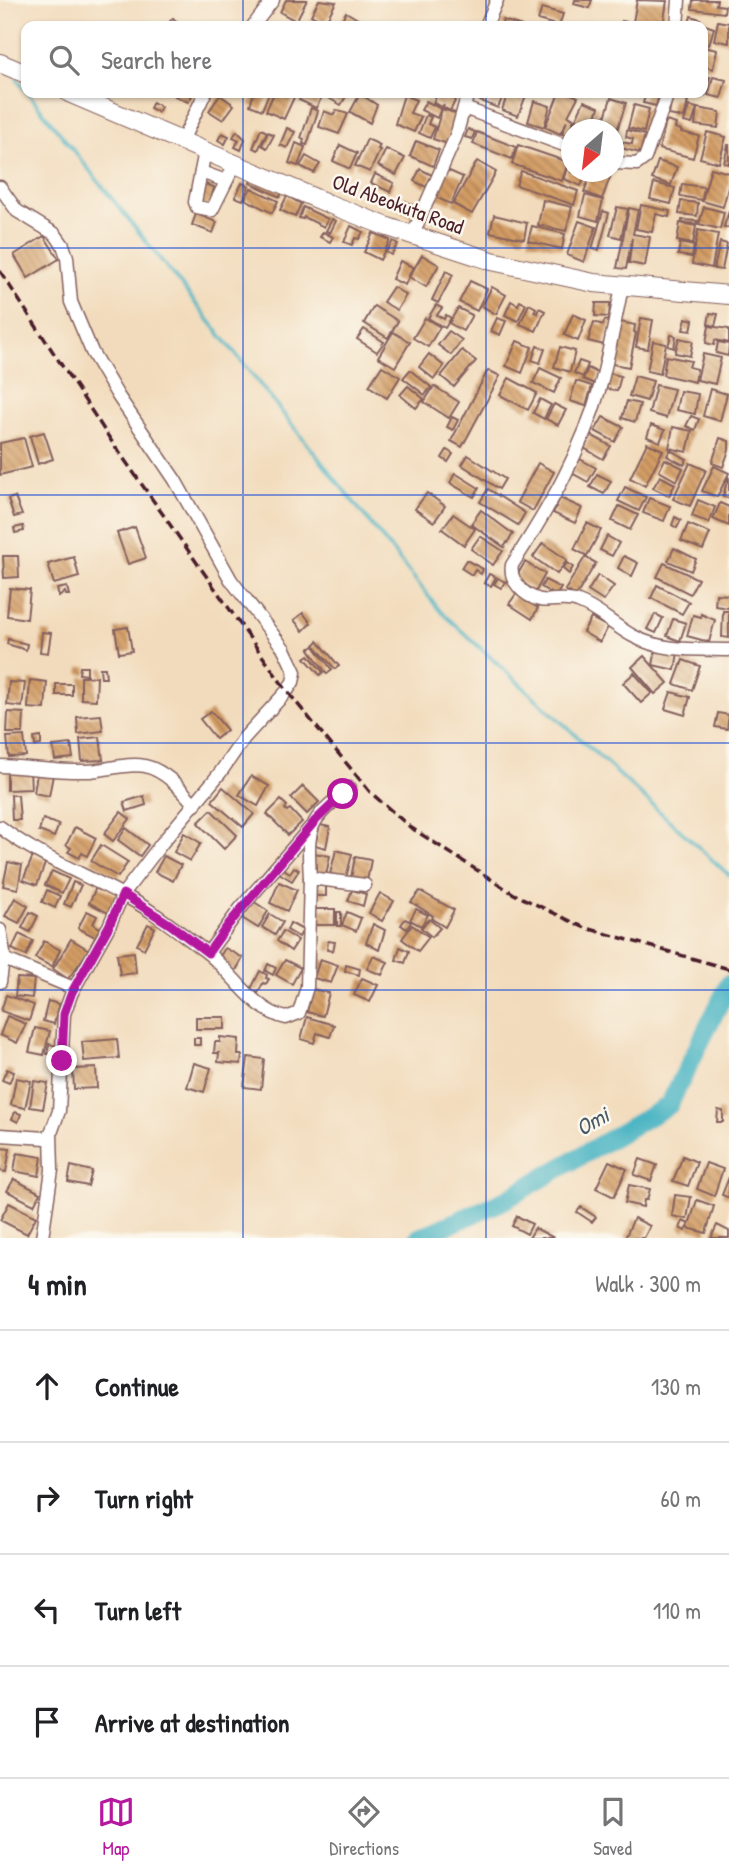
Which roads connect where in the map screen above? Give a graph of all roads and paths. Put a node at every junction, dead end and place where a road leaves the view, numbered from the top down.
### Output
1 (273, 0) edge
2 (497, 0) edge
3 (679, 0) edge
4 (257, 21) edge
5 (488, 21) edge
6 (677, 21) edge
7 (0, 63) edge
8 (21, 73) edge
9 (81, 98) edge
10 (203, 98) edge
11 (467, 98) edge
12 (666, 98) edge
13 (464, 108) junction
14 (183, 141) junction
15 (561, 144) edge
16 (205, 151) junction
17 (624, 163) edge
18 (235, 164) junction
19 (201, 172) junction
20 (226, 181) junction
21 (0, 187) edge
22 (412, 236) junction
23 (622, 287) junction
24 (729, 295) edge
25 (729, 650) edge
26 (0, 766) edge
27 (350, 788) dead end
28 (195, 805) junction
29 (0, 827) edge
30 (310, 828) junction
31 (310, 878) junction
32 (365, 885) dead end
33 (123, 894) junction
34 (0, 930) edge
35 (208, 953) junction
36 (4, 958) junction
37 (0, 982) edge
38 (72, 992) junction
39 (51, 1133) junction
40 (0, 1135) edge
41 (42, 1238) edge

1 - 4 street
2 - 5 street
3 - 6 street
7 - 8 highway
9 - 14 highway, Old Abeokuta Road
10 - 14 street
11 - 13 street
12 - 17 street
13 - 15 street
13 - 22 street
14 - 16 highway, Old Abeokuta Road
16 - 18 highway, Old Abeokuta Road
16 - 19 street
18 - 20 street
18 - 22 highway, Old Abeokuta Road
19 - 20 street
19 - 20 street
21 - 28 street
22 - 23 highway, Old Abeokuta Road
23 - 24 highway, Old Abeokuta Road
23 - 25 street
26 - 28 street
27 - 30 street
28 - 33 street
29 - 33 street
30 - 31 street
30 - 35 street
31 - 32 street
31 - 35 street
33 - 35 street
33 - 38 street
34 - 36 street
36 - 37 street
36 - 38 street
38 - 39 street
39 - 40 street
39 - 41 street

